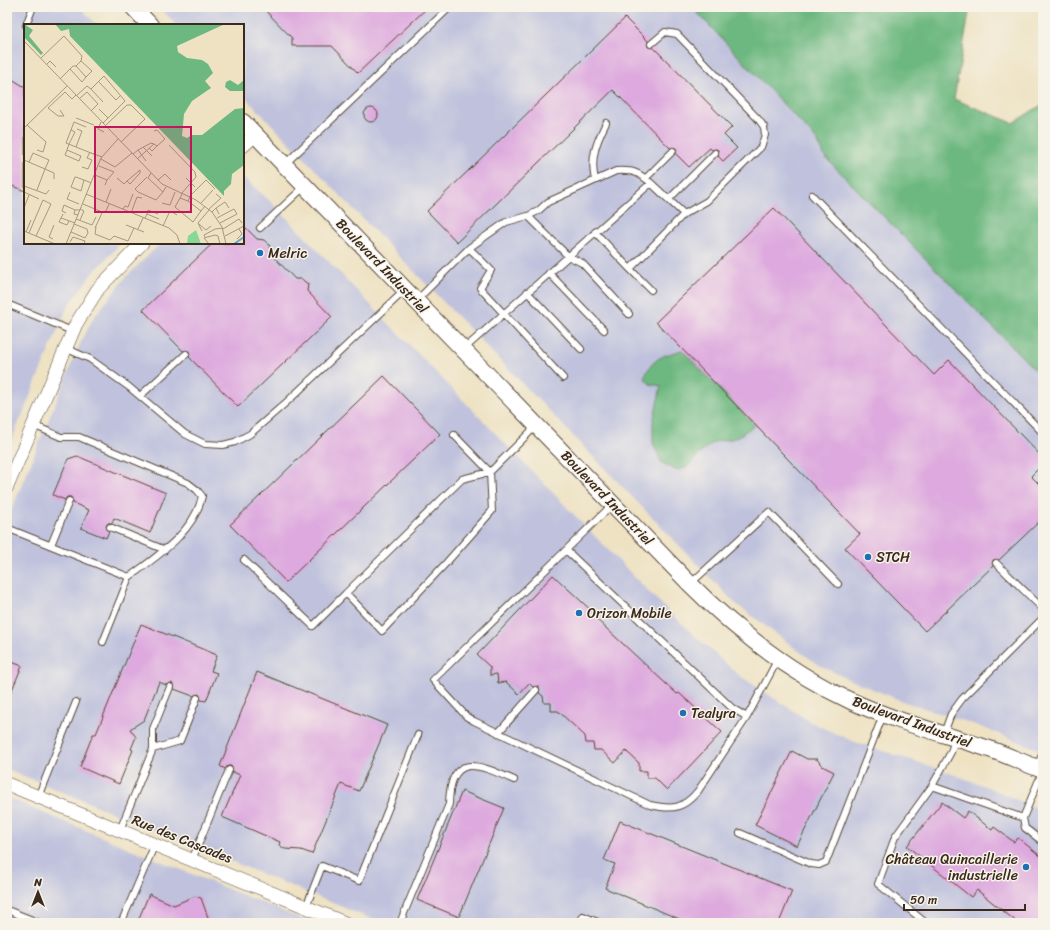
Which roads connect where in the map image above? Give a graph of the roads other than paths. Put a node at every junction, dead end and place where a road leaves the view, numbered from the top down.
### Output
1 (33, 7) edge
2 (132, 7) edge
3 (450, 7) edge
4 (26, 24) edge
5 (149, 24) edge
6 (651, 44) dead end
7 (244, 123) edge
8 (606, 123) dead end
9 (255, 135) junction
10 (244, 145) edge
11 (673, 150) dead end
12 (715, 154) dead end
13 (285, 164) junction
14 (646, 178) junction
15 (595, 180) junction
16 (651, 183) junction
17 (305, 186) junction
18 (812, 196) dead end
19 (668, 199) junction
20 (684, 214) junction
21 (528, 216) junction
22 (260, 228) dead end
23 (595, 232) junction
24 (141, 244) edge
25 (469, 248) junction
26 (568, 256) junction
27 (630, 269) junction
28 (549, 273) junction
29 (651, 290) dead end
30 (527, 292) junction
31 (411, 295) junction
32 (7, 304) edge
33 (502, 313) junction
34 (629, 314) dead end
35 (604, 330) dead end
36 (72, 331) junction
37 (64, 347) junction
38 (581, 349) dead end
39 (463, 350) junction
40 (186, 354) dead end
41 (563, 378) dead end
42 (140, 396) junction
43 (32, 425) junction
44 (537, 426) junction
45 (1043, 433) edge
46 (454, 435) dead end
47 (490, 472) junction
48 (7, 487) edge
49 (69, 501) dead end
50 (613, 504) junction
51 (110, 527) dead end
52 (7, 528) edge
53 (51, 545) junction
54 (165, 550) junction
55 (566, 550) junction
56 (244, 560) dead end
57 (996, 562) dead end
58 (128, 577) junction
59 (690, 584) junction
60 (838, 584) dead end
61 (346, 594) junction
62 (1043, 609) edge
63 (1043, 618) edge
64 (102, 642) dead end
65 (778, 659) junction
66 (170, 687) dead end
67 (536, 690) dead end
68 (197, 698) dead end
69 (76, 702) dead end
70 (883, 715) junction
71 (747, 717) junction
72 (498, 733) junction
73 (418, 735) dead end
74 (949, 737) junction
75 (153, 749) junction
76 (1041, 765) edge
77 (229, 770) dead end
78 (514, 780) dead end
79 (7, 784) edge
80 (932, 786) junction
81 (38, 796) junction
82 (1023, 818) junction
83 (120, 830) junction
84 (740, 833) dead end
85 (1043, 842) edge
86 (155, 844) junction
87 (192, 860) junction
88 (306, 907) junction
89 (7, 910) edge
90 (40, 923) edge
91 (117, 923) edge
92 (345, 923) edge
93 (400, 923) edge
94 (580, 923) edge
95 (600, 923) edge
96 (926, 923) edge

1 - 4 lane
2 - 5 street
3 - 13 lane
6 - 20 lane
7 - 9 street, Boulevard Industriel
8 - 15 lane
9 - 10 street
9 - 13 street, Boulevard Industriel
11 - 14 lane
12 - 19 lane
13 - 17 street, Boulevard Industriel
14 - 15 lane
14 - 16 lane
15 - 21 lane
16 - 19 lane
16 - 23 lane
17 - 22 lane
17 - 31 street, Boulevard Industriel
18 - 45 lane
19 - 20 lane
20 - 27 lane
21 - 25 lane
21 - 26 lane
23 - 26 lane
23 - 27 lane
24 - 36 street
25 - 31 lane
25 - 33 lane
26 - 28 lane
26 - 34 lane
27 - 29 lane
28 - 30 lane
28 - 35 lane
30 - 33 lane
30 - 38 lane
31 - 39 street, Boulevard Industriel
31 - 42 lane
32 - 36 lane
33 - 39 lane
33 - 41 lane
36 - 37 street
37 - 42 lane
37 - 43 street
39 - 44 street, Boulevard Industriel
40 - 42 lane
43 - 48 street
43 - 54 lane
44 - 47 lane
44 - 50 street, Boulevard Industriel
46 - 47 lane
47 - 61 lane
47 - 61 lane
49 - 53 lane
50 - 55 lane
50 - 59 street, Boulevard Industriel
51 - 54 lane
52 - 53 lane
53 - 58 lane
54 - 58 lane
55 - 71 lane
55 - 72 lane
56 - 61 lane
57 - 62 lane
58 - 64 lane
59 - 60 lane
59 - 65 street, Boulevard Industriel
63 - 74 lane
65 - 70 street, Boulevard Industriel
65 - 71 lane
66 - 75 lane
67 - 72 lane
68 - 75 lane
69 - 81 lane
70 - 74 street, Boulevard Industriel
70 - 84 lane
71 - 72 lane
73 - 88 lane
74 - 76 street, Boulevard Industriel
74 - 80 lane
75 - 83 lane
76 - 82 lane
77 - 87 lane
78 - 93 lane
79 - 81 street, Rue des Cascades
80 - 82 lane
80 - 96 lane
81 - 83 street, Rue des Cascades
82 - 85 lane
83 - 86 street, Rue des Cascades
86 - 87 street, Rue des Cascades
86 - 91 lane
87 - 88 street, Rue des Cascades
88 - 92 street, Rue des Cascades
89 - 90 lane
94 - 95 lane

